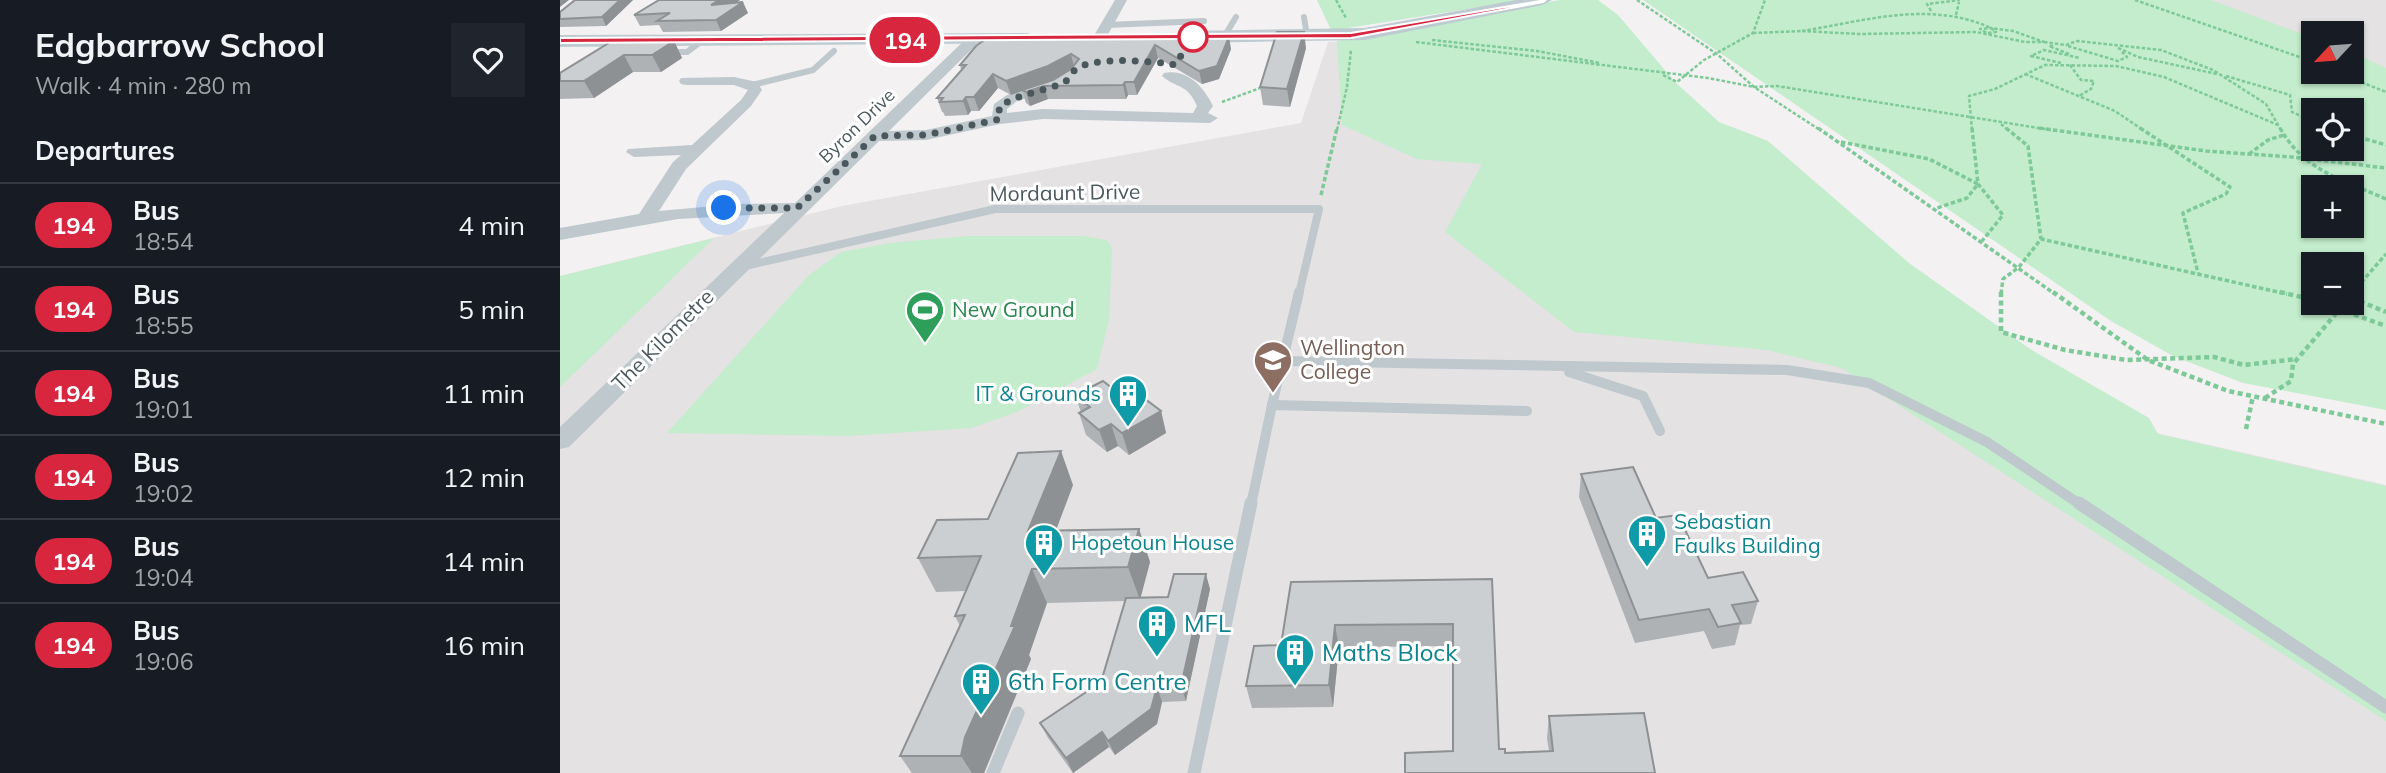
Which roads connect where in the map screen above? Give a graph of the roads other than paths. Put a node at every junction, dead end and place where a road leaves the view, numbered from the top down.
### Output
1 (1121, 0) edge
2 (1543, 0) edge
3 (1304, 16) dead end
4 (1236, 18) dead end
5 (1204, 21) dead end
6 (1098, 33) junction
7 (1307, 36) junction
8 (1224, 37) junction
9 (1049, 39) edge
10 (703, 40) junction
11 (973, 40) junction
12 (560, 41) edge
13 (834, 51) dead end
14 (660, 52) edge
15 (1169, 76) dead end
16 (685, 81) dead end
17 (1067, 82) edge
18 (752, 85) junction
19 (1000, 119) junction
20 (875, 136) junction
21 (694, 150) junction
22 (634, 152) dead end
23 (797, 208) junction
24 (647, 216) junction
25 (560, 234) edge
26 (767, 239) joint
27 (735, 269) junction
28 (1282, 361) junction
29 (1553, 368) junction
30 (1272, 405) junction
31 (1527, 411) dead end
32 (1660, 431) dead end
33 (560, 441) edge
34 (2386, 707) edge
35 (1018, 713) dead end
36 (993, 773) edge
37 (1194, 773) edge

1 - 6 street
2 - 7 street
3 - 7 lane
4 - 8 lane
5 - 6 lane
6 - 8 street
7 - 8 street
9 - 11 street
10 - 11 street
10 - 12 street
10 - 14 lane
11 - 20 street, Byron Drive
13 - 18 lane
15 - 19 street
16 - 18 street
17 - 19 street
18 - 21 street
19 - 20 street
20 - 23 street, Byron Drive
21 - 22 street
21 - 24 street
23 - 24 street
23 - 26 street, Byron Drive
24 - 25 street
26 - 27 street, The Kilometre
27 - 28 lane, Mordaunt Drive
27 - 33 street, The Kilometre
28 - 29 lane
28 - 30 lane
29 - 32 lane
29 - 34 lane
30 - 31 lane
30 - 37 lane
35 - 36 lane

